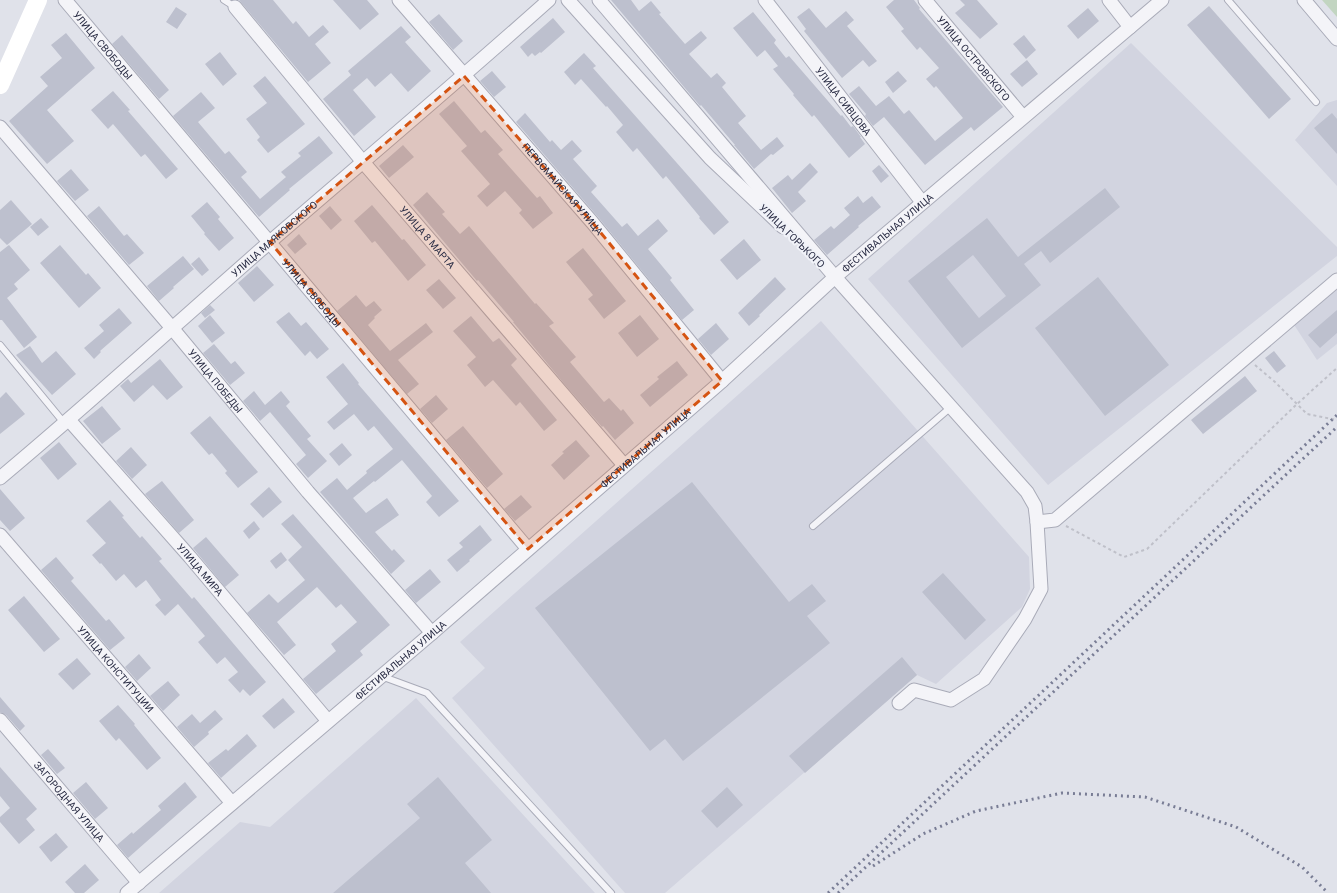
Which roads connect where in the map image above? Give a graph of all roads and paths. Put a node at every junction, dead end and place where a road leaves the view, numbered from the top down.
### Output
1 (38, 0) edge
2 (65, 0) edge
3 (399, 0) edge
4 (549, 0) edge
5 (568, 0) edge
6 (599, 0) edge
7 (765, 0) edge
8 (925, 0) edge
9 (1108, 0) edge
10 (1162, 0) edge
11 (1228, 0) edge
12 (1304, 0) edge
13 (230, 4) edge
14 (1130, 27) junction
15 (1337, 39) edge
16 (464, 76) junction
17 (0, 85) edge
18 (1316, 102) dead end
19 (1022, 117) junction
20 (0, 127) edge
21 (363, 162) junction
22 (922, 202) junction
23 (270, 242) junction
24 (835, 276) junction
25 (1337, 280) edge
26 (172, 328) junction
27 (0, 345) edge
28 (1246, 358) junction
29 (1337, 368) edge
30 (722, 381) junction
31 (1297, 404) junction
32 (951, 407) junction
33 (1337, 420) edge
34 (67, 422) junction
35 (624, 465) junction
36 (0, 478) edge
37 (1055, 520) junction
38 (1037, 522) junction
39 (813, 526) dead end
40 (0, 534) edge
41 (528, 549) junction
42 (432, 632) junction
43 (381, 676) junction
44 (899, 703) dead end
45 (0, 720) edge
46 (328, 721) junction
47 (232, 803) junction
48 (139, 883) junction
49 (127, 893) edge
50 (611, 893) edge

1 - 17 street
2 - 23 street, УЛИЦА СВОБОДЫ
3 - 16 street, ПЕРВОМАЙСКАЯ УЛИЦА
4 - 16 street, УЛИЦА МАЯКОВСКОГО
5 - 24 street, УЛИЦА ГОРЬКОГО
6 - 24 street, УЛИЦА ГОРЬКОГО
7 - 22 street, УЛИЦА СИВЦОВА
8 - 19 street, УЛИЦА ОСТРОВСКОГО
9 - 14 street
10 - 14 street, ФЕСТИВАЛЬНАЯ УЛИЦА
11 - 18 lane
12 - 15 street
13 - 21 street, УЛИЦА 8 МАРТА
14 - 19 street, ФЕСТИВАЛЬНАЯ УЛИЦА
16 - 21 street, УЛИЦА МАЯКОВСКОГО
16 - 30 street, ПЕРВОМАЙСКАЯ УЛИЦА
19 - 22 street, ФЕСТИВАЛЬНАЯ УЛИЦА
20 - 26 street, УЛИЦА ПОБЕДЫ
21 - 23 street, УЛИЦА МАЯКОВСКОГО
21 - 35 street, УЛИЦА 8 МАРТА
22 - 24 street, ФЕСТИВАЛЬНАЯ УЛИЦА
23 - 26 street, УЛИЦА МАЯКОВСКОГО
23 - 41 street, УЛИЦА СВОБОДЫ
24 - 30 street, ФЕСТИВАЛЬНАЯ УЛИЦА
24 - 32 street
25 - 28 street
26 - 34 street, УЛИЦА МАЯКОВСКОГО
26 - 42 street, УЛИЦА ПОБЕДЫ
27 - 34 lane
28 - 31 path
28 - 37 street
29 - 31 path
30 - 35 street, ФЕСТИВАЛЬНАЯ УЛИЦА
31 - 33 path
31 - 37 path
32 - 38 street
32 - 39 lane
34 - 36 street, УЛИЦА МАЯКОВСКОГО
34 - 46 street, УЛИЦА МИРА
35 - 41 street, ФЕСТИВАЛЬНАЯ УЛИЦА
37 - 38 street
38 - 44 street
40 - 47 street, УЛИЦА КОНСТИТУЦИИ
41 - 42 street, ФЕСТИВАЛЬНАЯ УЛИЦА
42 - 43 street, ФЕСТИВАЛЬНАЯ УЛИЦА
43 - 46 street, ФЕСТИВАЛЬНАЯ УЛИЦА
43 - 50 lane
45 - 48 street, ЗАГОРОДНАЯ УЛИЦА
46 - 47 street, ФЕСТИВАЛЬНАЯ УЛИЦА
47 - 48 street, ФЕСТИВАЛЬНАЯ УЛИЦА
48 - 49 street, ФЕСТИВАЛЬНАЯ УЛИЦА

